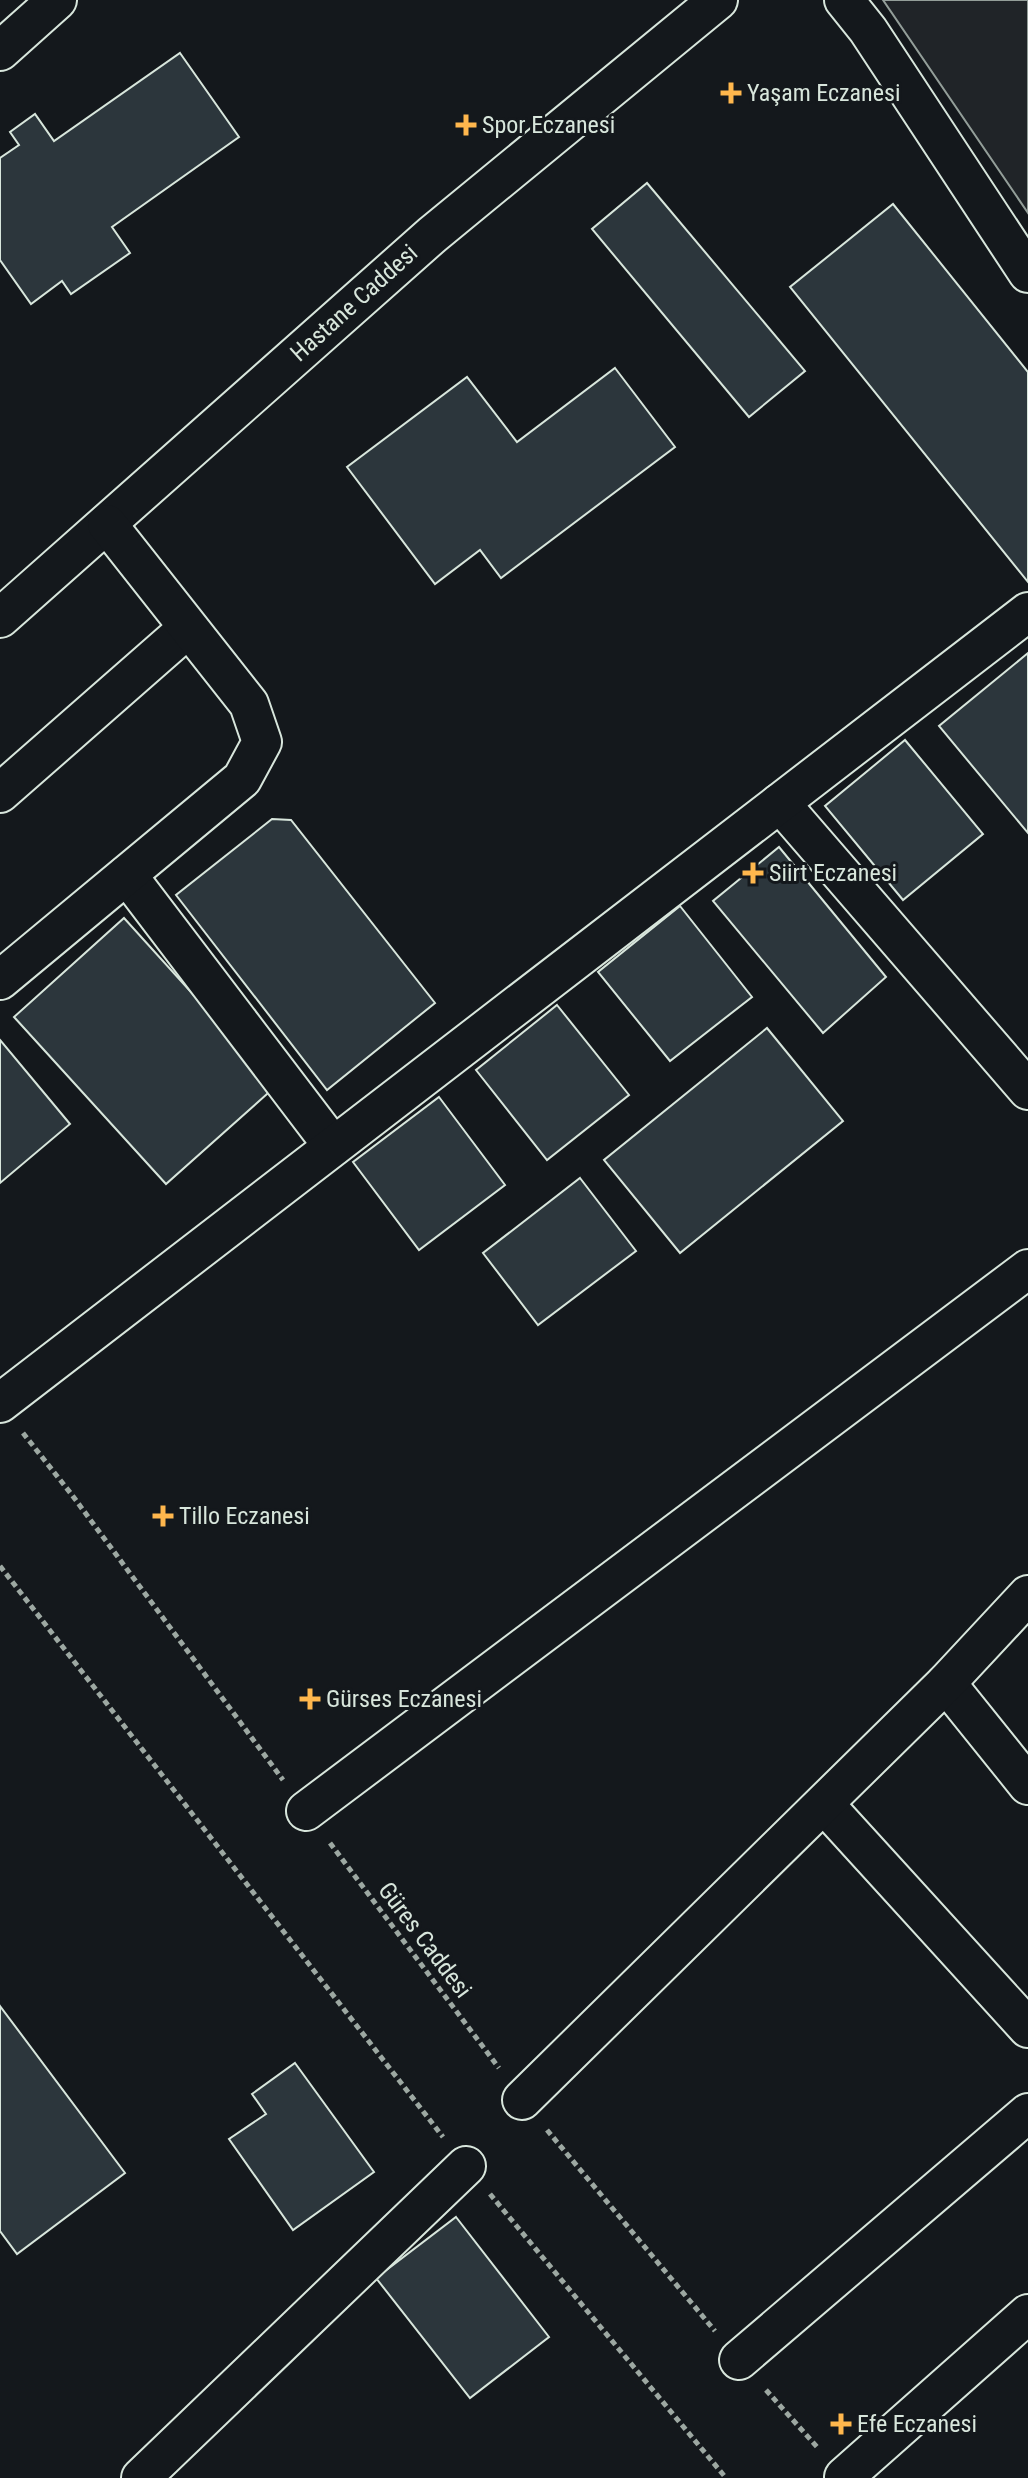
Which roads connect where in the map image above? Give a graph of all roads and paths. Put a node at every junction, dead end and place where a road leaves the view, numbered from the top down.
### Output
1 (57, 0) edge
2 (718, 0) edge
3 (844, 0) edge
4 (0, 51) edge
5 (1028, 273) edge
6 (107, 524) junction
7 (1028, 612) edge
8 (0, 618) edge
9 (187, 629) junction
10 (0, 793) edge
11 (780, 803) junction
12 (127, 875) junction
13 (0, 980) edge
14 (1028, 1090) edge
15 (333, 1146) junction
16 (1028, 1269) edge
17 (9, 1415) edge
18 (0, 1566) edge
19 (1028, 1597) edge
20 (946, 1683) junction
21 (1028, 1785) edge
22 (824, 1804) junction
23 (306, 1811) junction
24 (1028, 2028) edge
25 (522, 2100) junction
26 (1028, 2113) edge
27 (466, 2166) junction
28 (1028, 2314) edge
29 (739, 2360) junction
30 (844, 2477) edge
31 (141, 2478) edge
32 (726, 2478) edge

1 - 4 street
2 - 6 street, Hastane Caddesi
3 - 5 street
6 - 8 street, Hastane Caddesi
6 - 9 street
7 - 11 street
9 - 10 street
9 - 12 street
11 - 14 street
11 - 15 street
12 - 13 street
12 - 15 street
15 - 17 street
16 - 23 street
17 - 23 path, Güres Caddesi
18 - 27 path
19 - 20 street
20 - 21 street
20 - 22 street
22 - 24 street
22 - 25 street
23 - 25 path, Güres Caddesi
25 - 29 path, Güres Caddesi
26 - 29 street
27 - 31 street
27 - 32 path
28 - 30 street
29 - 30 path, Güres Caddesi

